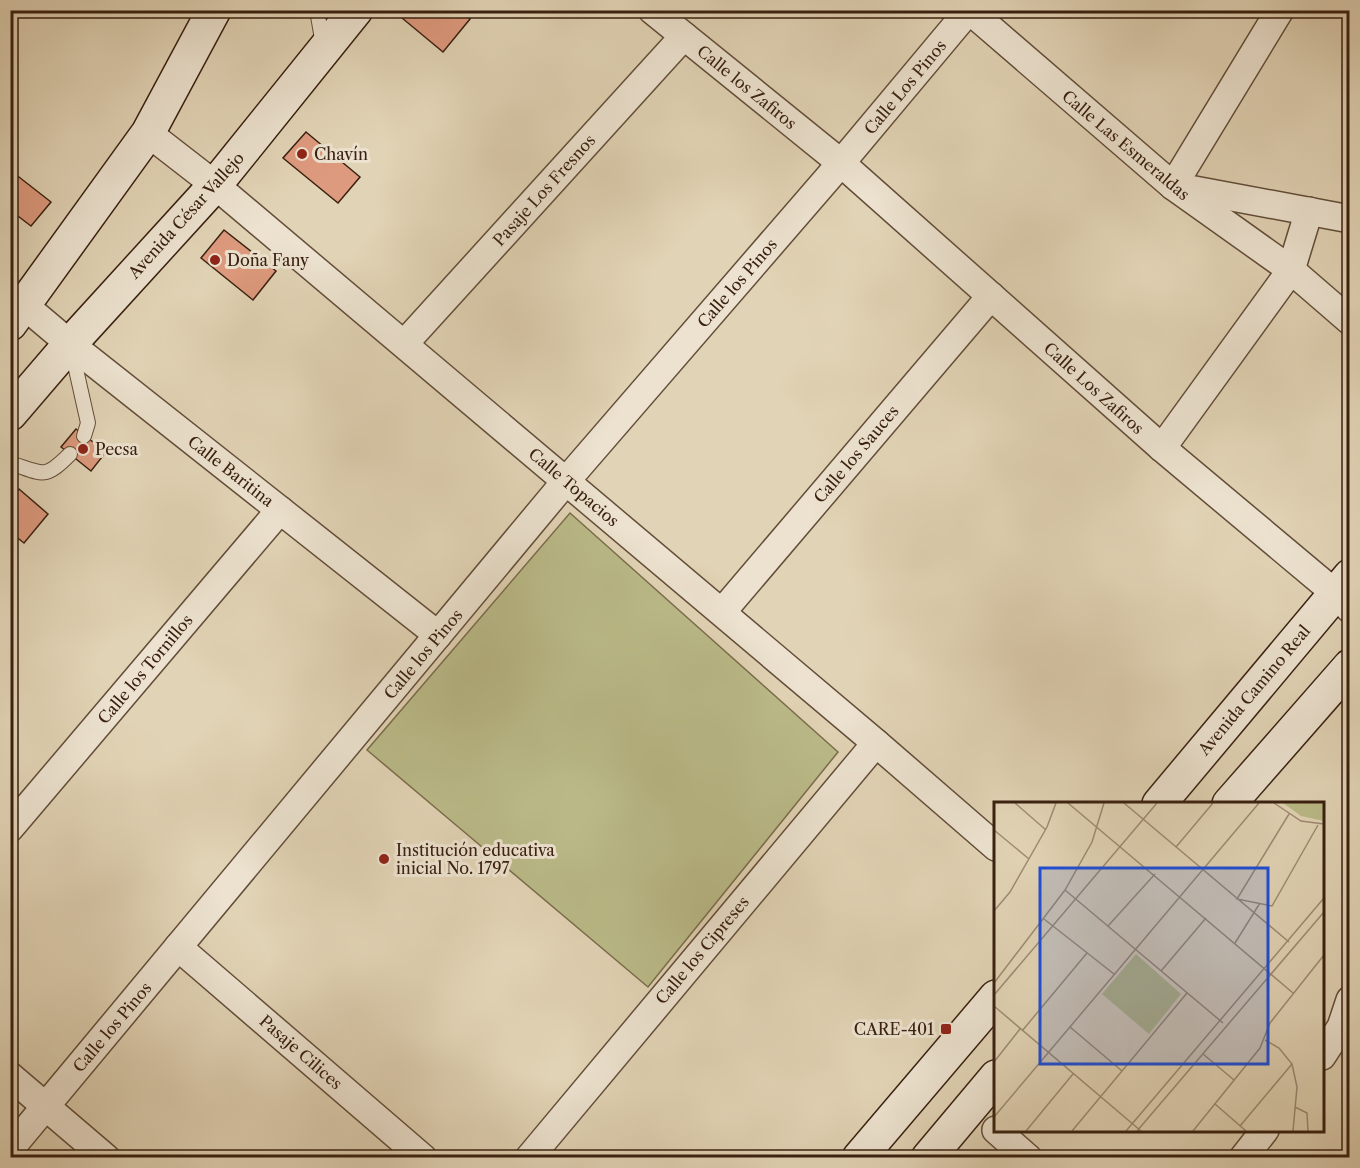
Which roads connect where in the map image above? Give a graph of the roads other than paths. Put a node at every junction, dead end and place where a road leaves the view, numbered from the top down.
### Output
1 (214, 10) edge
2 (317, 10) edge
3 (356, 10) edge
4 (652, 10) edge
5 (1280, 10) edge
6 (969, 11) edge
7 (684, 36) junction
8 (324, 50) junction
9 (148, 133) junction
10 (841, 163) junction
11 (215, 185) junction
12 (1173, 186) junction
13 (1309, 211) junction
14 (1350, 219) edge
15 (1291, 270) junction
16 (991, 296) junction
17 (18, 315) edge
18 (1350, 321) edge
19 (70, 344) junction
20 (404, 344) junction
21 (10, 414) edge
22 (84, 436) dead end
23 (1162, 448) junction
24 (70, 454) dead end
25 (10, 463) edge
26 (566, 481) junction
27 (280, 510) junction
28 (1345, 593) edge
29 (722, 612) junction
30 (438, 635) junction
31 (1350, 666) edge
32 (876, 742) junction
33 (1161, 802) edge
34 (1232, 802) edge
35 (10, 828) edge
36 (994, 845) edge
37 (178, 947) junction
38 (994, 1000) edge
39 (1350, 1000) edge
40 (1346, 1029) edge
41 (1324, 1055) edge
42 (10, 1076) edge
43 (994, 1079) edge
44 (46, 1108) junction
45 (970, 1108) junction
46 (994, 1128) edge
47 (998, 1132) edge
48 (1264, 1132) edge
49 (10, 1149) edge
50 (106, 1158) edge
51 (423, 1158) edge
52 (529, 1158) edge
53 (859, 1158) edge
54 (928, 1158) edge
55 (1028, 1158) edge
56 (1243, 1158) edge

1 - 9 main road
2 - 8 lane
3 - 8 main road, Avenida César Vallejo
4 - 7 street, Calle los Zafiros
5 - 12 street
6 - 10 street, Calle Los Pinos
6 - 12 street, Calle Las Esmeraldas
7 - 10 street, Calle los Zafiros
7 - 20 street, Pasaje Los Fresnos
8 - 11 main road, Avenida César Vallejo
9 - 11 street, Calle Topacios
9 - 17 main road
10 - 16 street, Calle Los Zafiros
10 - 26 street, Calle los Pinos
11 - 19 main road, Avenida César Vallejo
11 - 20 street, Calle Topacios
12 - 13 street
12 - 15 street, Calle Las Esmeraldas
13 - 14 street
13 - 15 street
15 - 18 street, Calle Las Esmeraldas
15 - 23 street
16 - 23 street, Calle Los Zafiros
16 - 29 street, Calle los Sauces
17 - 19 street, Calle Baritina
19 - 21 main road, Avenida César Vallejo
19 - 22 lane
19 - 27 street, Calle Baritina
20 - 26 street, Calle Topacios
23 - 28 street, Calle Los Zafiros
24 - 25 lane
26 - 29 street, Calle Topacios
26 - 30 street, Calle los Pinos
27 - 30 street, Calle Baritina
27 - 35 street, Calle los Tornillos
28 - 33 main road, Avenida Camino Real
29 - 32 street, Calle Topacios
30 - 37 street, Calle los Pinos
31 - 34 main road
32 - 36 street, Calle Topacios
32 - 52 street, Calle los Cipreses
37 - 44 street, Calle los Pinos
37 - 51 street, Pasaje Cilices
38 - 53 main road
39 - 40 street
40 - 41 street
42 - 44 street
43 - 45 main road
44 - 49 street, Calle los Pinos
44 - 50 street
45 - 46 street
45 - 54 main road
47 - 55 street
48 - 56 street

